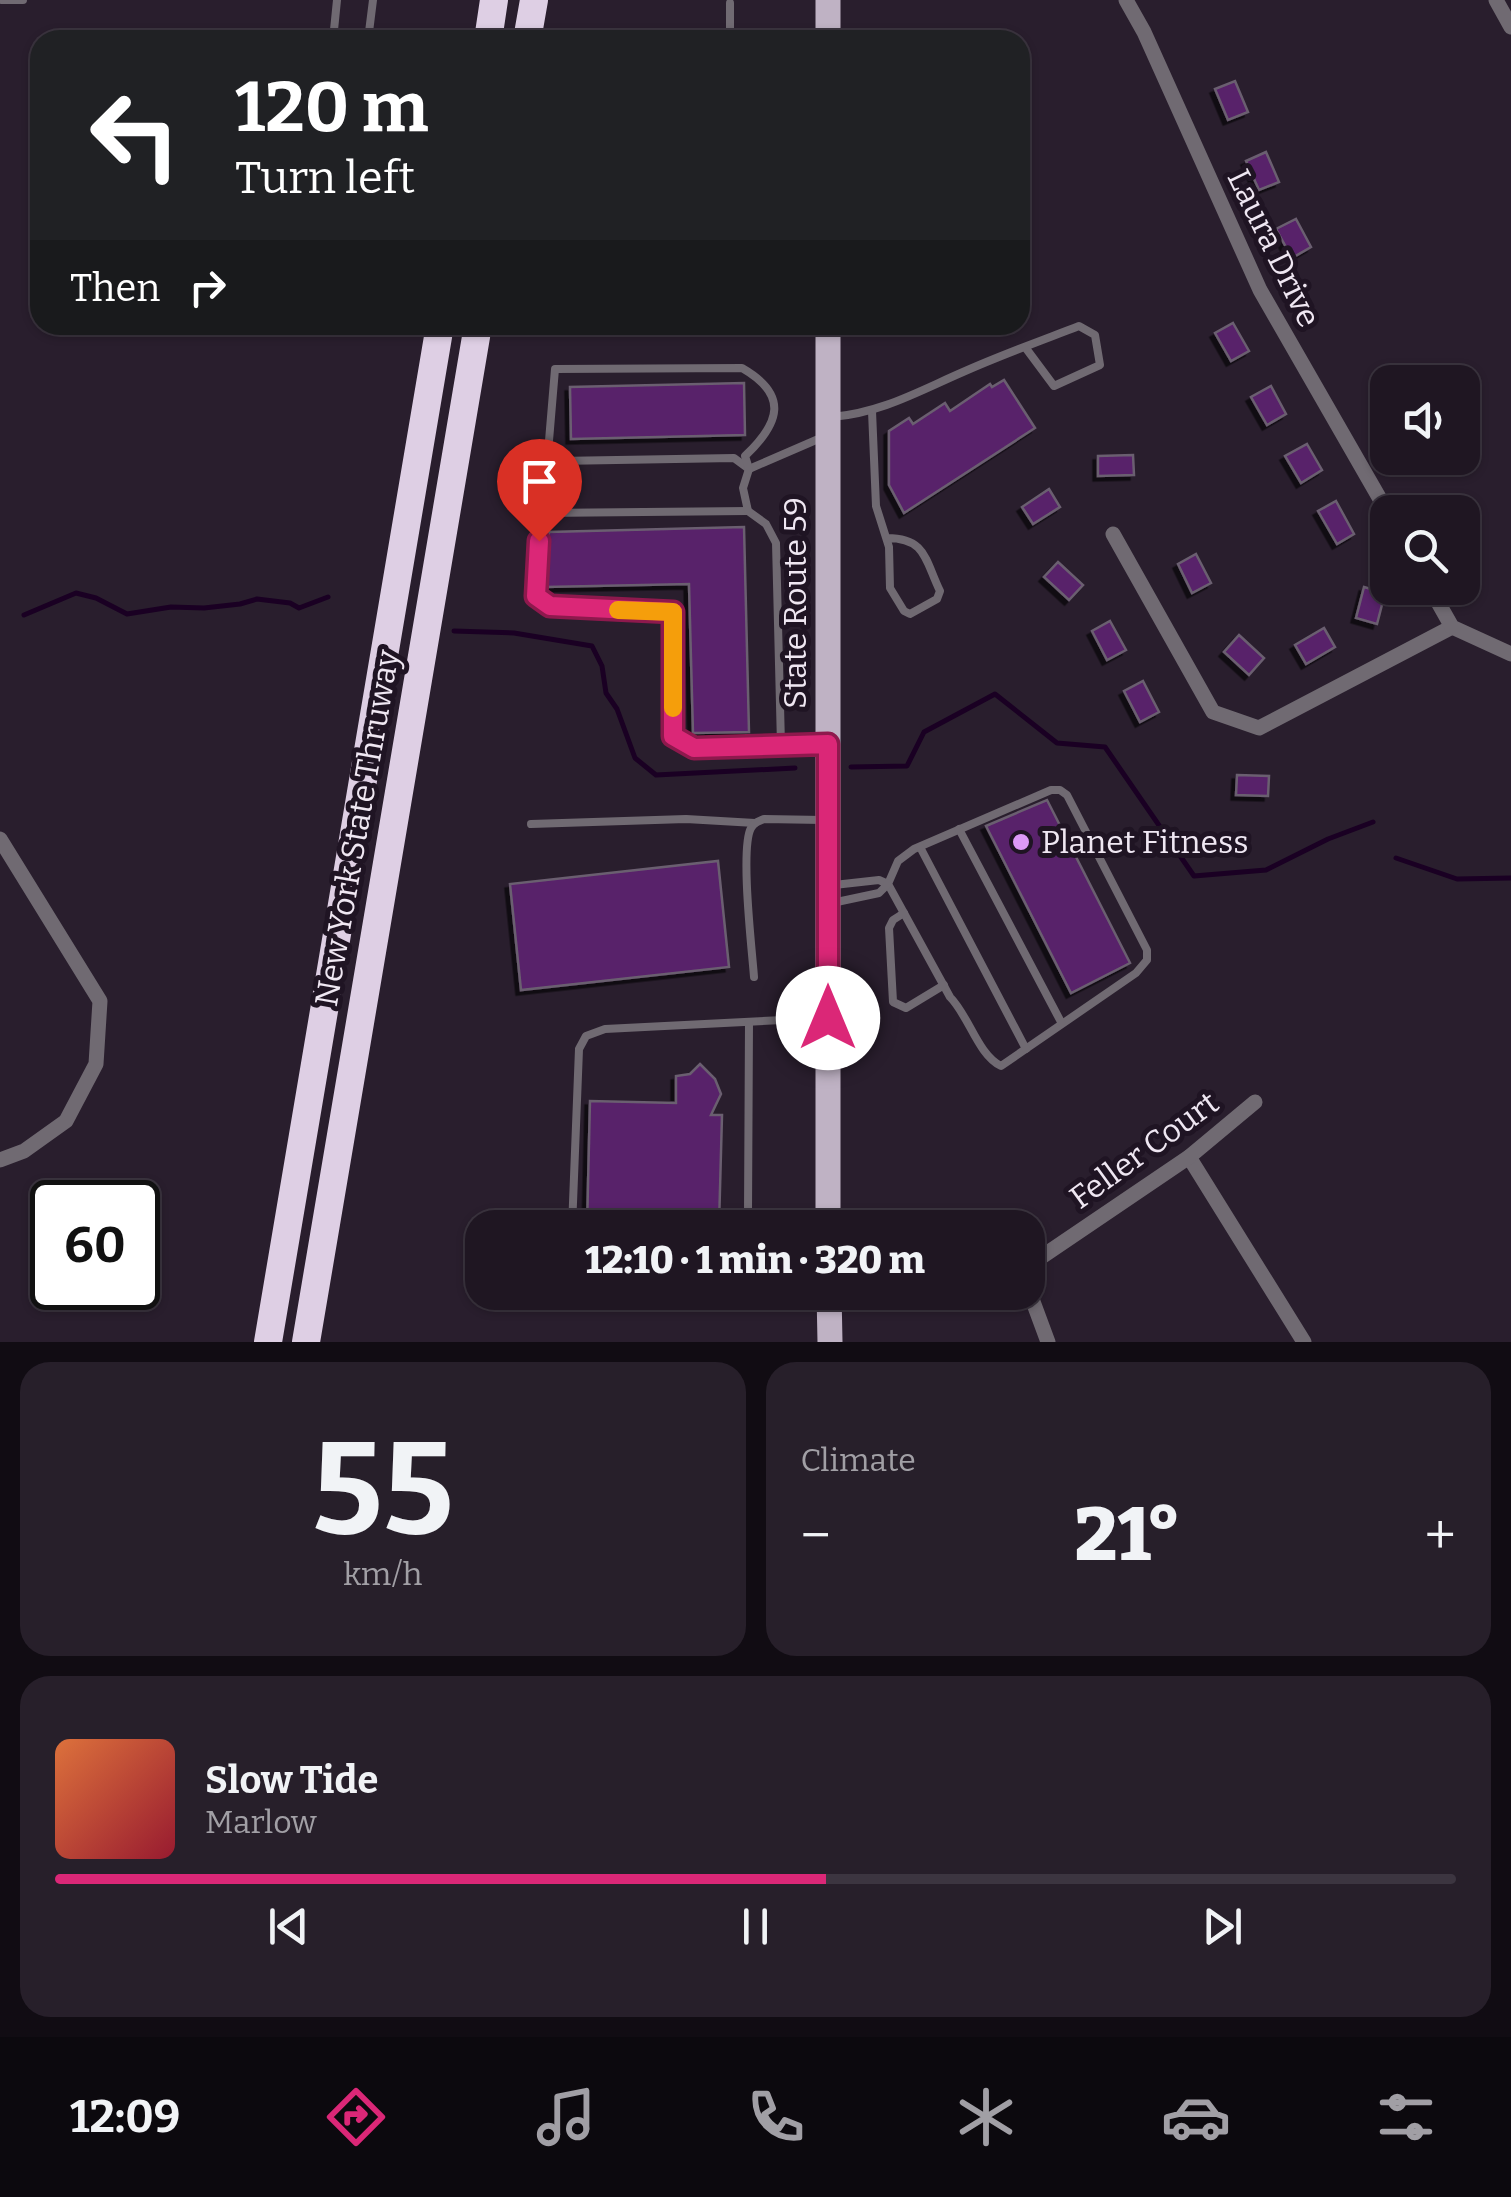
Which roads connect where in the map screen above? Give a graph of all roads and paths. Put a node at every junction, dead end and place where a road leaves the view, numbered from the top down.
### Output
1 (2, 0) edge
2 (22, 0) edge
3 (337, 0) edge
4 (373, 0) edge
5 (494, 0) edge
6 (534, 0) edge
7 (828, 0) edge
8 (1126, 0) edge
9 (1496, 0) edge
10 (730, 3) dead end
11 (1511, 27) edge
12 (334, 30) edge
13 (369, 30) edge
14 (490, 30) edge
15 (529, 30) edge
16 (730, 30) edge
17 (828, 30) edge
18 (438, 335) edge
19 (476, 335) edge
20 (828, 335) edge
21 (1025, 347) junction
22 (872, 411) junction
23 (828, 426) junction
24 (548, 455) junction
25 (749, 469) junction
26 (1378, 495) edge
27 (748, 511) junction
28 (540, 514) junction
29 (1114, 534) dead end
30 (887, 538) junction
31 (1440, 605) edge
32 (1452, 627) junction
33 (1511, 654) edge
34 (828, 744) junction
35 (781, 745) junction
36 (828, 820) junction
37 (756, 823) junction
38 (531, 824) dead end
39 (958, 828) junction
40 (0, 838) edge
41 (920, 847) junction
42 (888, 884) junction
43 (828, 895) junction
44 (904, 913) junction
45 (754, 977) dead end
46 (944, 985) junction
47 (828, 1018) junction
48 (1061, 1022) junction
49 (749, 1023) junction
50 (1026, 1049) junction
51 (1254, 1102) dead end
52 (1189, 1157) junction
53 (0, 1160) edge
54 (573, 1210) edge
55 (748, 1210) edge
56 (828, 1210) edge
57 (1045, 1255) edge
58 (829, 1310) edge
59 (1037, 1310) edge
60 (268, 1342) edge
61 (306, 1342) edge
62 (830, 1342) edge
63 (1048, 1342) edge
64 (1304, 1342) edge

1 - 2 lane
3 - 12 lane
4 - 13 lane
5 - 14 highway
6 - 15 highway
7 - 17 main road
8 - 26 street, Laura Drive
9 - 11 street
10 - 16 lane
18 - 60 highway, New York State Thruway
19 - 61 highway, New York State Thruway
20 - 23 main road, State Route 59
21 - 21 lane
21 - 22 lane
22 - 23 lane
22 - 30 lane
23 - 25 lane
23 - 34 main road, State Route 59
24 - 25 lane
24 - 25 lane
24 - 28 lane
25 - 27 lane
27 - 28 lane
27 - 35 lane
28 - 35 lane
29 - 32 street
30 - 30 lane
31 - 32 street
32 - 33 street
34 - 35 lane
34 - 36 main road, State Route 59
36 - 37 lane
36 - 43 main road, State Route 59
37 - 38 lane
37 - 45 lane
39 - 41 lane
39 - 48 lane
39 - 48 lane
40 - 53 street
41 - 42 lane
41 - 50 lane
42 - 43 lane
42 - 43 lane
42 - 44 lane
43 - 47 main road, State Route 59
44 - 46 lane
44 - 46 lane
46 - 50 lane
47 - 49 lane
47 - 56 main road, State Route 59
48 - 50 lane
49 - 54 lane
49 - 55 lane
51 - 52 street, Feller Court
52 - 57 street, Feller Court
52 - 64 street
58 - 62 main road
59 - 63 street, Feller Court

